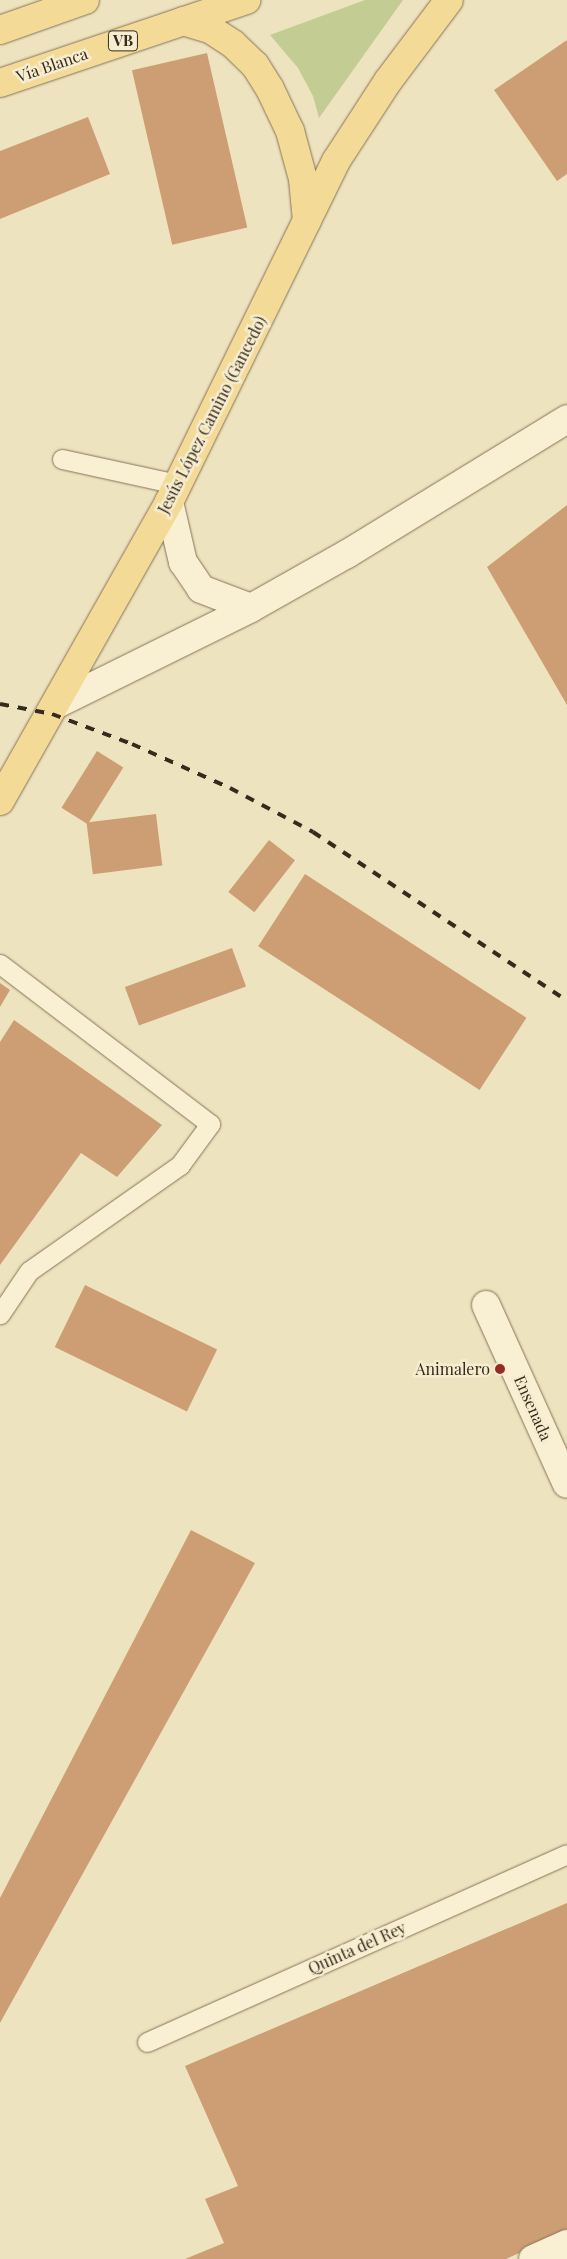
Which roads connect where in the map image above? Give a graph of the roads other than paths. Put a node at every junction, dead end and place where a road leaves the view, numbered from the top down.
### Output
1 (86, 0) edge
2 (246, 0) edge
3 (449, 0) edge
4 (461, 0) edge
5 (183, 21) junction
6 (0, 30) edge
7 (426, 32) junction
8 (0, 83) edge
9 (307, 221) junction
10 (567, 419) edge
11 (62, 459) dead end
12 (173, 493) junction
13 (251, 608) junction
14 (59, 703) junction
15 (0, 802) edge
16 (0, 964) edge
17 (486, 1305) dead end
18 (0, 1314) edge
19 (567, 1484) edge
20 (567, 1854) edge
21 (147, 2042) dead end
22 (567, 2244) edge
23 (532, 2259) edge

1 - 6 main road
2 - 5 main road, Vía Blanca / VB
3 - 7 main road
4 - 7 main road
5 - 8 main road, Vía Blanca / VB
5 - 9 main road
7 - 9 main road, Jesús López Camino (Gancedo)
9 - 12 main road, Jesús López Camino (Gancedo)
10 - 13 street
11 - 12 lane
12 - 13 street
12 - 14 main road, Jesús López Camino (Gancedo)
13 - 14 street
14 - 15 main road, Jesús López Camino (Gancedo)
16 - 18 lane
17 - 19 street, Ensenada
20 - 21 lane, Quinta del Rey
22 - 23 street

